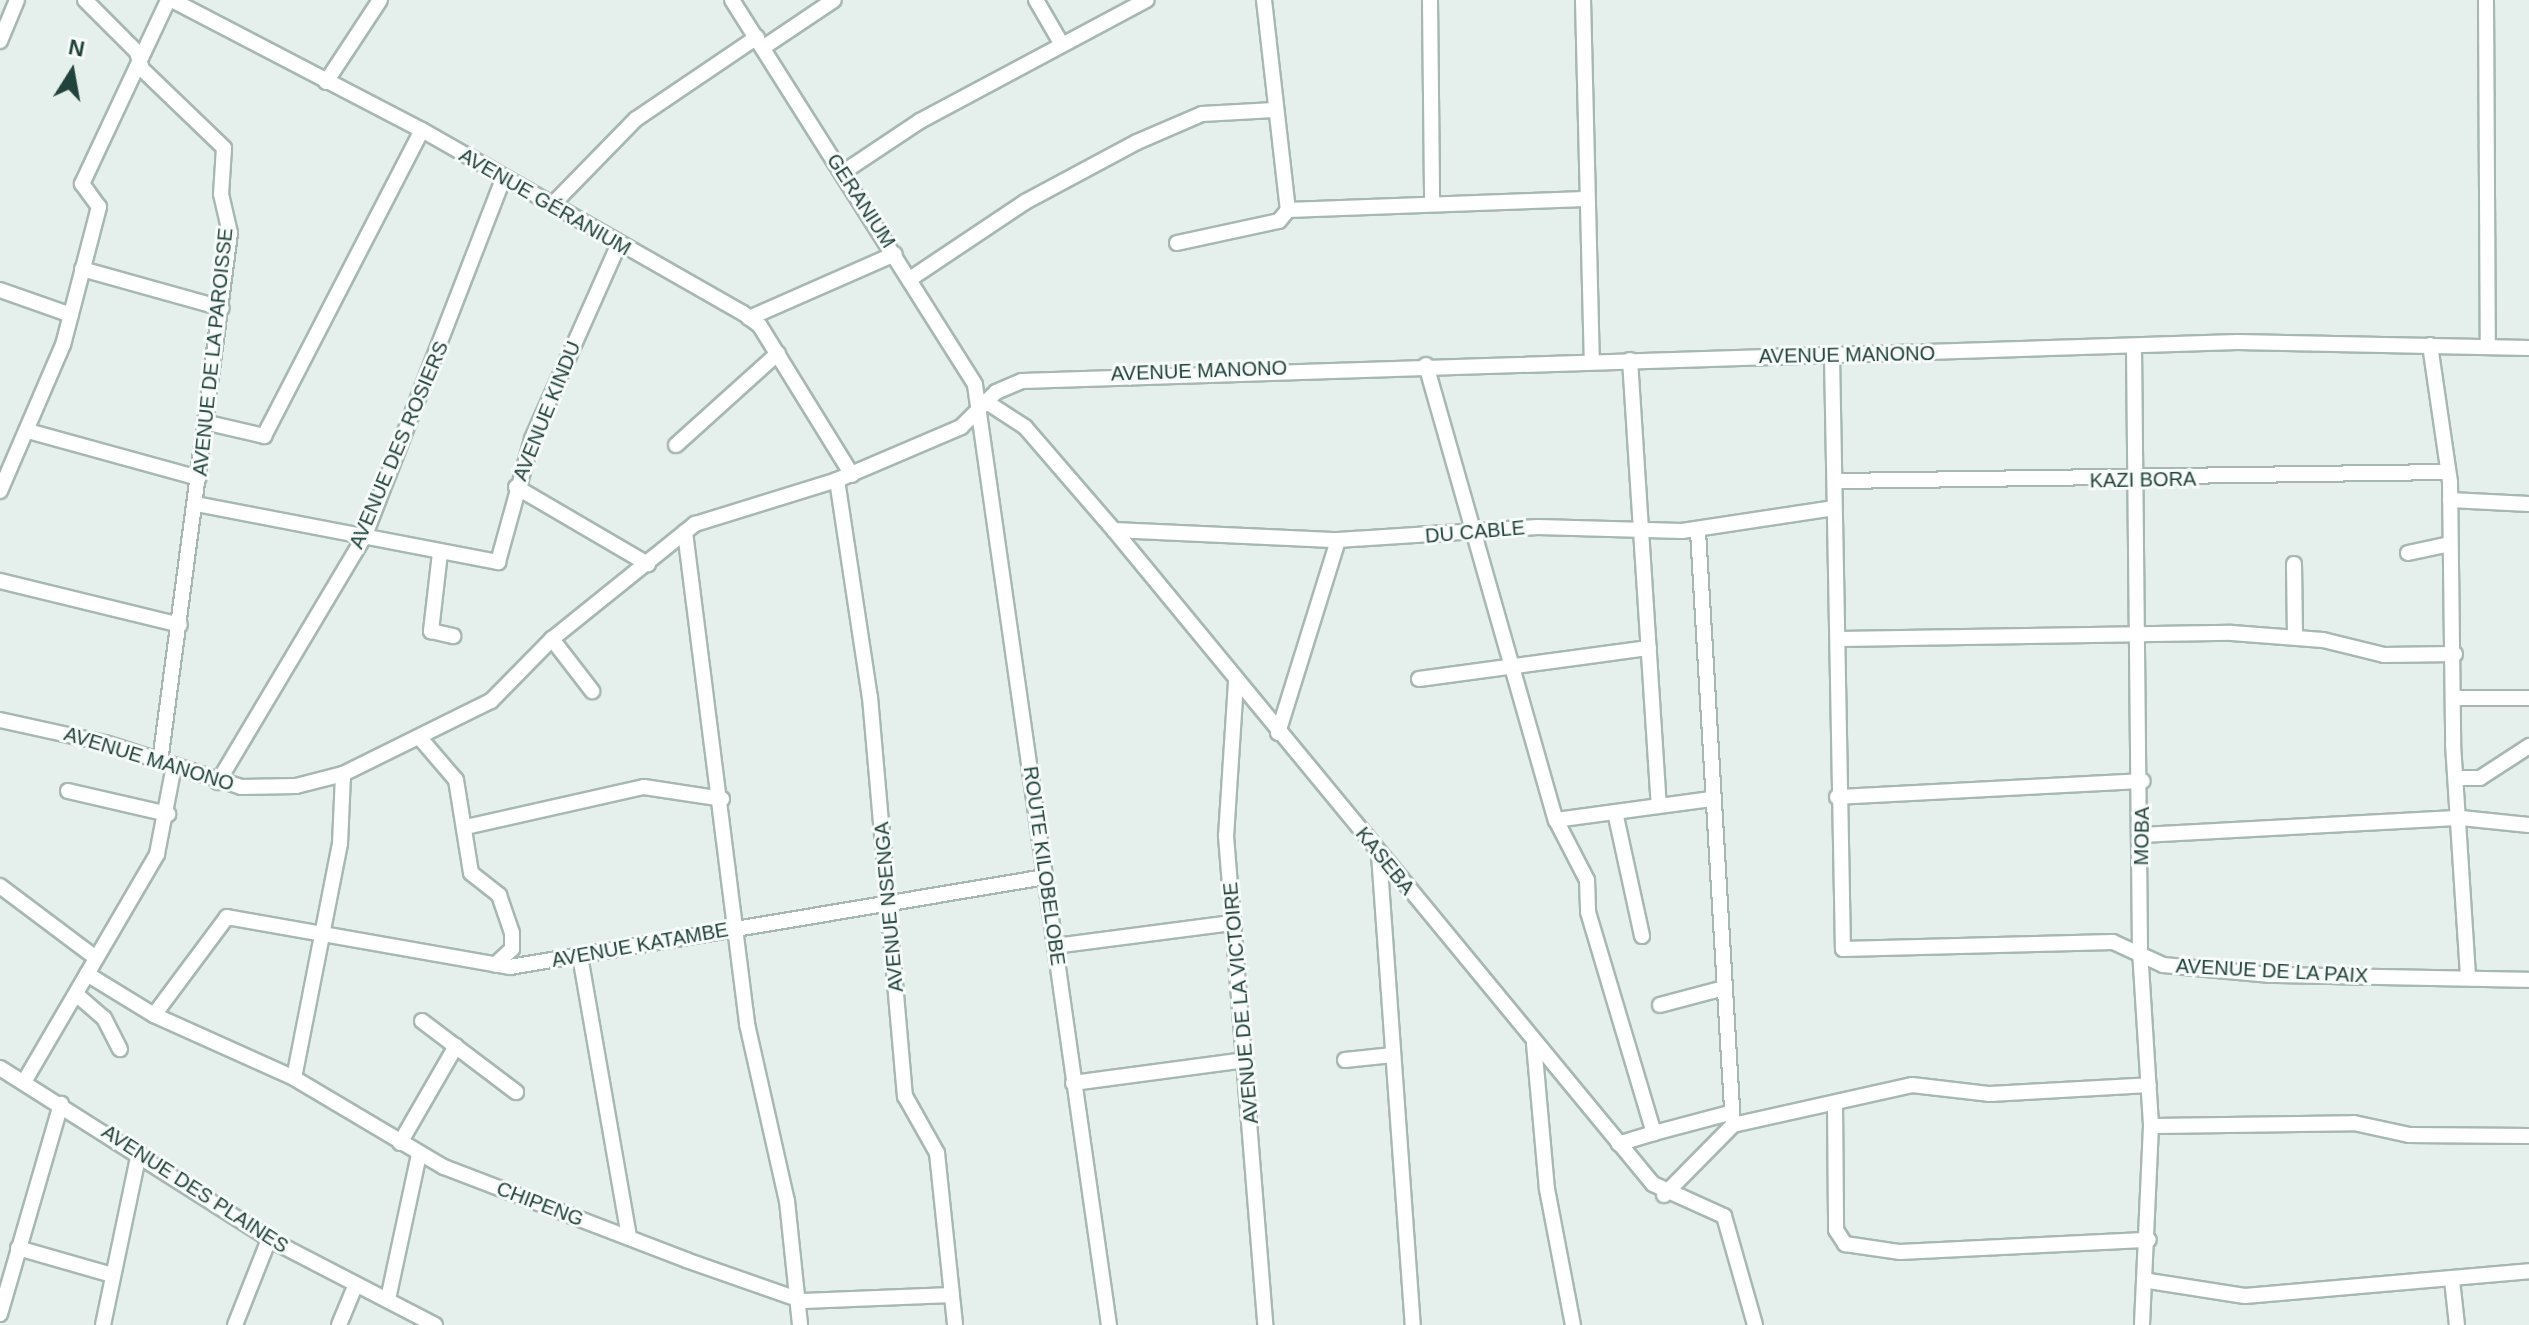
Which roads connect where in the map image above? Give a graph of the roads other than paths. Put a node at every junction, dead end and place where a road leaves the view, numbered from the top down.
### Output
1 (17, 0) edge
2 (85, 0) edge
3 (170, 0) edge
4 (380, 0) edge
5 (732, 0) edge
6 (834, 0) edge
7 (1036, 0) edge
8 (1147, 0) edge
9 (1264, 0) edge
10 (1430, 0) edge
11 (1583, 0) edge
12 (2486, 0) edge
13 (0, 41) edge
14 (760, 42) junction
15 (1061, 43) junction
16 (139, 55) junction
17 (326, 82) junction
18 (1274, 110) junction
19 (422, 130) junction
20 (842, 173) junction
21 (504, 177) junction
22 (1585, 199) junction
23 (1432, 200) junction
24 (552, 205) junction
25 (1288, 210) junction
26 (1177, 243) dead end
27 (618, 246) junction
28 (895, 254) junction
29 (82, 269) junction
30 (910, 279) junction
31 (0, 290) edge
32 (222, 308) junction
33 (71, 315) junction
34 (749, 318) junction
35 (2430, 345) junction
36 (2488, 345) junction
37 (2134, 347) junction
38 (2529, 348) edge
39 (778, 353) junction
40 (1832, 356) junction
41 (1592, 360) junction
42 (1630, 360) junction
43 (1426, 365) junction
44 (982, 404) junction
45 (204, 422) junction
46 (28, 431) junction
47 (676, 445) dead end
48 (2448, 472) junction
49 (852, 475) junction
50 (199, 478) junction
51 (837, 480) junction
52 (1838, 481) junction
53 (2141, 481) junction
54 (516, 487) junction
55 (0, 491) edge
56 (2450, 500) junction
57 (196, 504) junction
58 (2529, 504) edge
59 (1834, 508) junction
60 (1641, 527) junction
61 (1114, 530) junction
62 (1698, 531) junction
63 (685, 532) junction
64 (365, 535) junction
65 (1473, 535) junction
66 (1338, 540) junction
67 (2447, 545) junction
68 (440, 553) junction
69 (2408, 553) dead end
70 (648, 564) junction
71 (2294, 564) dead end
72 (0, 581) edge
73 (180, 625) junction
74 (2142, 631) junction
75 (453, 636) dead end
76 (2295, 637) junction
77 (552, 639) junction
78 (1840, 639) junction
79 (1649, 648) junction
80 (2455, 654) junction
81 (1508, 662) junction
82 (1419, 679) dead end
83 (1236, 682) junction
84 (592, 691) dead end
85 (2455, 698) junction
86 (2529, 698) edge
87 (0, 720) edge
88 (1278, 733) junction
89 (420, 738) junction
90 (2529, 746) edge
91 (167, 764) junction
92 (343, 774) junction
93 (2457, 778) junction
94 (2143, 781) junction
95 (218, 782) junction
96 (68, 791) dead end
97 (1837, 797) junction
98 (722, 799) junction
99 (1712, 799) junction
100 (1659, 805) junction
101 (1615, 812) junction
102 (168, 814) junction
103 (2461, 818) junction
104 (1556, 820) junction
105 (2529, 825) edge
106 (466, 827) junction
107 (2142, 835) junction
108 (1379, 854) junction
109 (1045, 877) junction
110 (0, 886) edge
111 (887, 899) junction
112 (1231, 923) junction
113 (737, 927) junction
114 (322, 931) junction
115 (1642, 936) dead end
116 (1055, 946) junction
117 (2140, 950) junction
118 (580, 956) junction
119 (96, 958) junction
120 (495, 965) junction
121 (87, 974) junction
122 (2468, 978) junction
123 (2529, 980) edge
124 (1724, 988) junction
125 (76, 994) junction
126 (1660, 1005) dead end
127 (154, 1015) junction
128 (422, 1021) dead end
129 (1534, 1043) junction
130 (456, 1046) junction
131 (120, 1049) dead end
132 (1393, 1055) junction
133 (1245, 1060) junction
134 (1345, 1060) dead end
135 (0, 1068) edge
136 (294, 1078) junction
137 (24, 1082) junction
138 (1073, 1083) junction
139 (2149, 1085) junction
140 (516, 1092) dead end
141 (61, 1104) junction
142 (1835, 1104) junction
143 (1731, 1119) junction
144 (2151, 1126) junction
145 (1654, 1133) junction
146 (2529, 1136) edge
147 (400, 1143) junction
148 (1619, 1144) junction
149 (139, 1153) junction
150 (419, 1155) junction
151 (1664, 1195) junction
152 (629, 1236) junction
153 (269, 1239) junction
154 (2149, 1240) junction
155 (18, 1248) junction
156 (2529, 1271) edge
157 (112, 1275) junction
158 (2452, 1280) junction
159 (2149, 1281) junction
160 (356, 1284) junction
161 (952, 1295) junction
162 (388, 1299) junction
163 (797, 1300) junction
164 (0, 1314) edge
165 (1109, 1324) edge
166 (103, 1325) edge
167 (235, 1325) edge
168 (339, 1325) edge
169 (435, 1325) edge
170 (800, 1325) edge
171 (955, 1325) edge
172 (1099, 1325) edge
173 (1265, 1325) edge
174 (1413, 1325) edge
175 (1573, 1325) edge
176 (1755, 1325) edge
177 (2142, 1325) edge
178 (2457, 1325) edge

1 - 13 street
2 - 16 street, AVENUE DE LA PAROISSE
3 - 16 street
3 - 17 street, AVENUE GÉRANIUM
4 - 17 street
5 - 14 street, GERANIUM
6 - 14 street
7 - 15 street
8 - 15 street
9 - 18 street
10 - 23 street
11 - 22 street
12 - 36 street
14 - 20 street, GERANIUM
14 - 24 street
15 - 20 street
16 - 29 street
16 - 32 street, AVENUE DE LA PAROISSE
17 - 19 street, AVENUE GÉRANIUM
18 - 25 street
18 - 30 street
19 - 21 street, AVENUE GÉRANIUM
19 - 45 street
20 - 28 street, GERANIUM
21 - 24 street, AVENUE GÉRANIUM
21 - 64 street, AVENUE DES ROSIERS
22 - 23 street
22 - 41 street
23 - 25 street
24 - 27 street, AVENUE GÉRANIUM
25 - 26 street
27 - 34 street, AVENUE GÉRANIUM
27 - 54 street, AVENUE KINDU
28 - 30 street, GERANIUM
28 - 34 street
29 - 32 street
29 - 33 street
30 - 44 street, GERANIUM
31 - 33 street
32 - 45 street, AVENUE DE LA PAROISSE
33 - 46 street
34 - 39 street, AVENUE GÉRANIUM
35 - 36 street, AVENUE MANONO
35 - 37 street, AVENUE MANONO
35 - 48 street
36 - 38 street, AVENUE MANONO
37 - 40 street, AVENUE MANONO
37 - 53 street, MOBA
39 - 47 street
39 - 49 street, AVENUE GÉRANIUM
40 - 42 street, AVENUE MANONO
40 - 52 street
41 - 42 street, AVENUE MANONO
41 - 43 street, AVENUE MANONO
42 - 60 street
43 - 44 street, AVENUE MANONO
43 - 65 street
44 - 49 street, AVENUE MANONO
44 - 61 street, KASEBA
44 - 109 street, ROUTE KILOBELOBE
45 - 50 street, AVENUE DE LA PAROISSE
46 - 50 street
46 - 55 street
48 - 53 street, KAZI BORA
48 - 56 street
49 - 51 street, AVENUE MANONO
50 - 57 street, AVENUE DE LA PAROISSE
51 - 63 street, AVENUE MANONO
51 - 111 street, AVENUE NSENGA
52 - 53 street, KAZI BORA
52 - 59 street
53 - 74 street, MOBA
54 - 68 street, AVENUE KINDU
54 - 70 street
56 - 58 street
56 - 67 street
57 - 64 street, AVENUE KINDU
57 - 73 street, AVENUE DE LA PAROISSE
59 - 62 street, DU CABLE
59 - 78 street
60 - 62 street, DU CABLE
60 - 65 street, DU CABLE
60 - 79 street
61 - 66 street, DU CABLE
61 - 83 street, KASEBA
62 - 99 street
63 - 70 street, AVENUE MANONO
63 - 98 street
64 - 68 street, AVENUE KINDU
64 - 95 street, AVENUE DES ROSIERS
65 - 66 street, DU CABLE
65 - 81 street
66 - 88 street
67 - 69 street
67 - 80 street
68 - 75 street
70 - 77 street, AVENUE MANONO
71 - 76 street
72 - 73 street
73 - 91 street, AVENUE DE LA PAROISSE
74 - 76 street
74 - 78 street
74 - 94 street, MOBA
76 - 80 street
77 - 84 street
77 - 89 street, AVENUE MANONO
78 - 97 street
79 - 81 street
79 - 100 street
80 - 85 street
81 - 82 street
81 - 104 street
83 - 88 street, KASEBA
83 - 112 street, AVENUE DE LA VICTOIRE
85 - 86 street
85 - 93 street
87 - 91 street, AVENUE MANONO
88 - 108 street, KASEBA
89 - 92 street, AVENUE MANONO
89 - 106 street
90 - 93 street
91 - 95 street, AVENUE MANONO
91 - 102 street, AVENUE DE LA PAROISSE
92 - 95 street, AVENUE MANONO
92 - 114 street
93 - 103 street
94 - 97 street
94 - 107 street, MOBA
96 - 102 street
97 - 117 street, AVENUE DE LA PAIX
98 - 106 street
98 - 113 street
99 - 100 street
99 - 124 street
100 - 101 street
101 - 104 street
101 - 115 street
102 - 119 street, AVENUE DE LA PAROISSE
103 - 105 street
103 - 107 street
103 - 122 street
104 - 145 street
106 - 120 street
107 - 117 street, MOBA
108 - 129 street, KASEBA
108 - 132 street
109 - 111 street, AVENUE KATAMBE
109 - 116 street, ROUTE KILOBELOBE
110 - 119 street
111 - 113 street, AVENUE KATAMBE
111 - 161 street, AVENUE NSENGA
112 - 116 street
112 - 133 street, AVENUE DE LA VICTOIRE
113 - 118 street, AVENUE KATAMBE
113 - 163 street
114 - 120 street, AVENUE KATAMBE
114 - 127 street, AVENUE KATAMBE
114 - 136 street
116 - 138 street, ROUTE KILOBELOBE
117 - 122 street, AVENUE DE LA PAIX
117 - 139 street, MOBA
118 - 120 street, AVENUE KATAMBE
118 - 152 street
119 - 121 street, AVENUE DE LA PAROISSE
121 - 125 street, AVENUE DE LA PAROISSE
121 - 127 street, CHIPENG
122 - 123 street, AVENUE DE LA PAIX
124 - 126 street
124 - 143 street
125 - 131 street
125 - 137 street, AVENUE DE LA PAROISSE
127 - 136 street, CHIPENG
128 - 130 street
129 - 148 street, KASEBA
129 - 175 street
130 - 140 street
130 - 147 street
132 - 134 street
132 - 174 street
133 - 138 street
133 - 173 street, AVENUE DE LA VICTOIRE
135 - 137 street, AVENUE DES PLAINES
136 - 147 street, CHIPENG
137 - 141 street, AVENUE DES PLAINES
138 - 165 street, ROUTE KILOBELOBE
139 - 142 street
139 - 144 street, MOBA
141 - 149 street, AVENUE DES PLAINES
141 - 155 street
142 - 143 street
142 - 154 street
143 - 145 street
143 - 151 street
144 - 146 street
144 - 154 street, MOBA
145 - 148 street
147 - 150 street, CHIPENG
148 - 151 street, KASEBA
149 - 153 street, AVENUE DES PLAINES
149 - 157 street
150 - 152 street, CHIPENG
150 - 162 street
151 - 176 street
152 - 163 street, CHIPENG
153 - 160 street, AVENUE DES PLAINES
153 - 167 street
154 - 159 street, MOBA
155 - 157 street
155 - 164 street
156 - 158 street
157 - 166 street
158 - 159 street
158 - 178 street
159 - 177 street, MOBA
160 - 162 street, AVENUE DES PLAINES
160 - 168 street
161 - 163 street, CHIPENG
161 - 171 street, AVENUE NSENGA
162 - 169 street, AVENUE DES PLAINES
163 - 170 street
165 - 172 street

